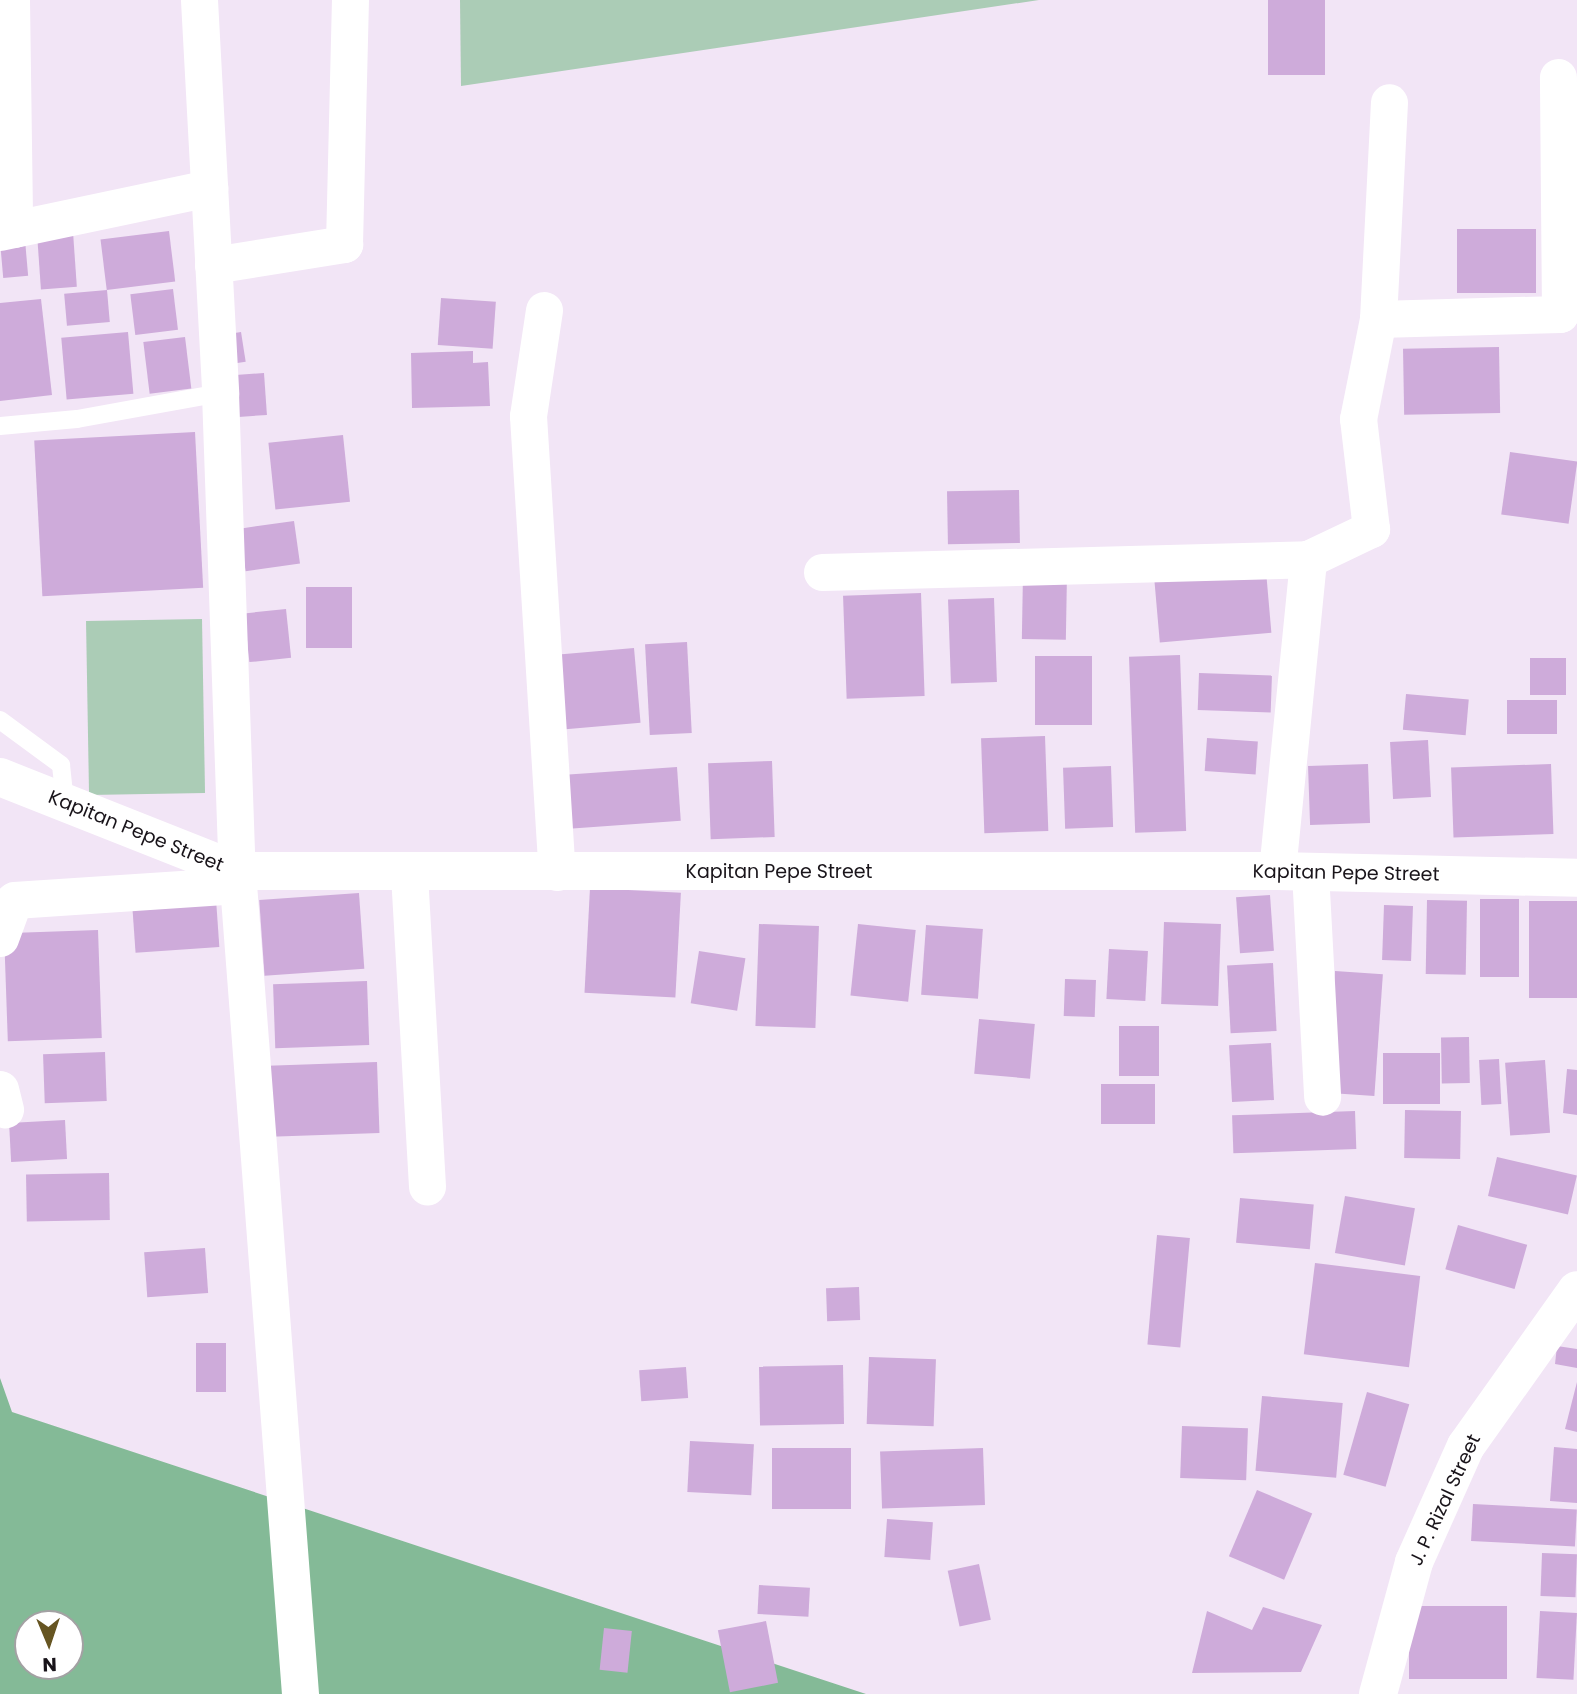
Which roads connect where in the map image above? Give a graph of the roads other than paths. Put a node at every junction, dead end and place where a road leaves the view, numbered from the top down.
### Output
1 (12, 0) edge
2 (200, 0) edge
3 (350, 0) edge
4 (1558, 77) dead end
5 (1389, 102) dead end
6 (209, 188) junction
7 (7, 230) edge
8 (213, 265) junction
9 (544, 310) dead end
10 (1378, 319) junction
11 (220, 393) junction
12 (0, 426) edge
13 (1308, 559) junction
14 (822, 572) dead end
15 (0, 720) edge
16 (0, 777) edge
17 (65, 803) junction
18 (558, 872) junction
19 (1293, 872) junction
20 (409, 874) junction
21 (237, 878) junction
22 (1577, 878) edge
23 (0, 938) edge
24 (1322, 1097) dead end
25 (427, 1186) dead end
26 (1577, 1290) edge
27 (300, 1694) edge
28 (1378, 1694) edge

1 - 7 street
2 - 6 street
3 - 8 street
4 - 10 street
5 - 10 street
6 - 7 street
6 - 8 street
8 - 11 street
9 - 18 street
10 - 13 street
11 - 12 lane
11 - 21 street
13 - 14 street
13 - 19 street
15 - 17 lane
16 - 17 street, Kapitan Pepe Street
17 - 21 street, Kapitan Pepe Street
18 - 19 street, Kapitan Pepe Street
18 - 20 street, Kapitan Pepe Street
19 - 22 street, Kapitan Pepe Street
19 - 24 street
20 - 21 street, Kapitan Pepe Street
20 - 25 street
21 - 23 street
21 - 27 street
26 - 28 street, J. P. Rizal Street

